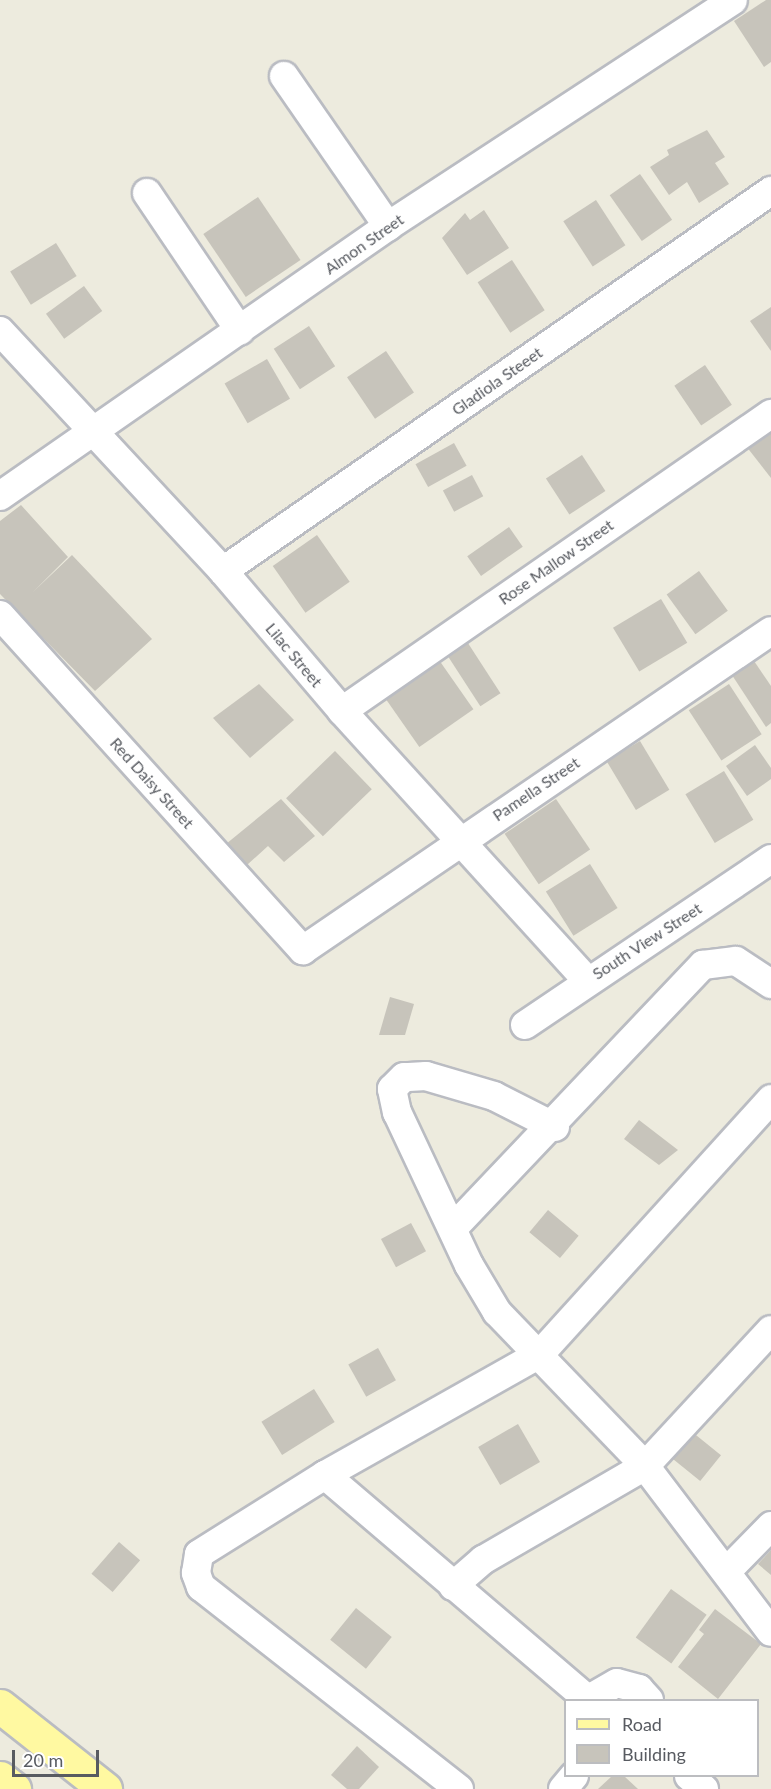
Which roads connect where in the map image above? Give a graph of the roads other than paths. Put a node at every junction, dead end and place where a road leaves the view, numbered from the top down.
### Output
1 (733, 0) edge
2 (284, 75) dead end
3 (771, 191) edge
4 (147, 193) dead end
5 (388, 226) junction
6 (0, 331) edge
7 (240, 331) junction
8 (771, 414) edge
9 (93, 431) junction
10 (0, 496) edge
11 (223, 571) junction
12 (0, 615) edge
13 (771, 631) edge
14 (342, 711) junction
15 (462, 840) junction
16 (771, 859) edge
17 (303, 950) joint
18 (588, 980) junction
19 (771, 984) edge
20 (525, 1025) dead end
21 (771, 1099) edge
22 (555, 1127) junction
23 (455, 1226) junction
24 (771, 1330) edge
25 (540, 1354) junction
26 (645, 1466) junction
27 (325, 1475) junction
28 (771, 1526) edge
29 (727, 1571) junction
30 (453, 1586) junction
31 (771, 1632) edge
32 (586, 1699) edge
33 (589, 1699) edge
34 (647, 1699) edge
35 (0, 1706) edge
36 (573, 1777) edge
37 (689, 1777) edge
38 (0, 1778) edge
39 (14, 1789) edge
40 (105, 1789) edge
41 (459, 1789) edge
42 (563, 1789) edge
43 (704, 1789) edge

1 - 5 street, Almon Street
2 - 5 street
3 - 11 street, Gladiola Steeet
4 - 7 street
5 - 7 street, Almon Street
6 - 9 street, Lilac Street
7 - 9 street, Almon Street
8 - 14 street, Rose Mallow Street
9 - 10 street, Almon Street
9 - 11 street, Lilac Street
11 - 14 street, Lilac Street
12 - 17 street, Red Daisy Street
13 - 15 street, Pamella Street
14 - 15 street, Lilac Street
15 - 17 street, Pamella Street
15 - 18 street, Lilac Street
16 - 18 street, South View Street
18 - 20 street, South View Street
19 - 22 street
21 - 25 street
22 - 23 street
22 - 23 street
23 - 25 street
24 - 26 street
25 - 26 street
25 - 27 street
26 - 29 street
26 - 30 street
27 - 30 street
27 - 41 street
28 - 29 street
29 - 31 street
30 - 32 street
33 - 34 street
35 - 40 main road
36 - 42 street
37 - 43 street
38 - 39 main road

